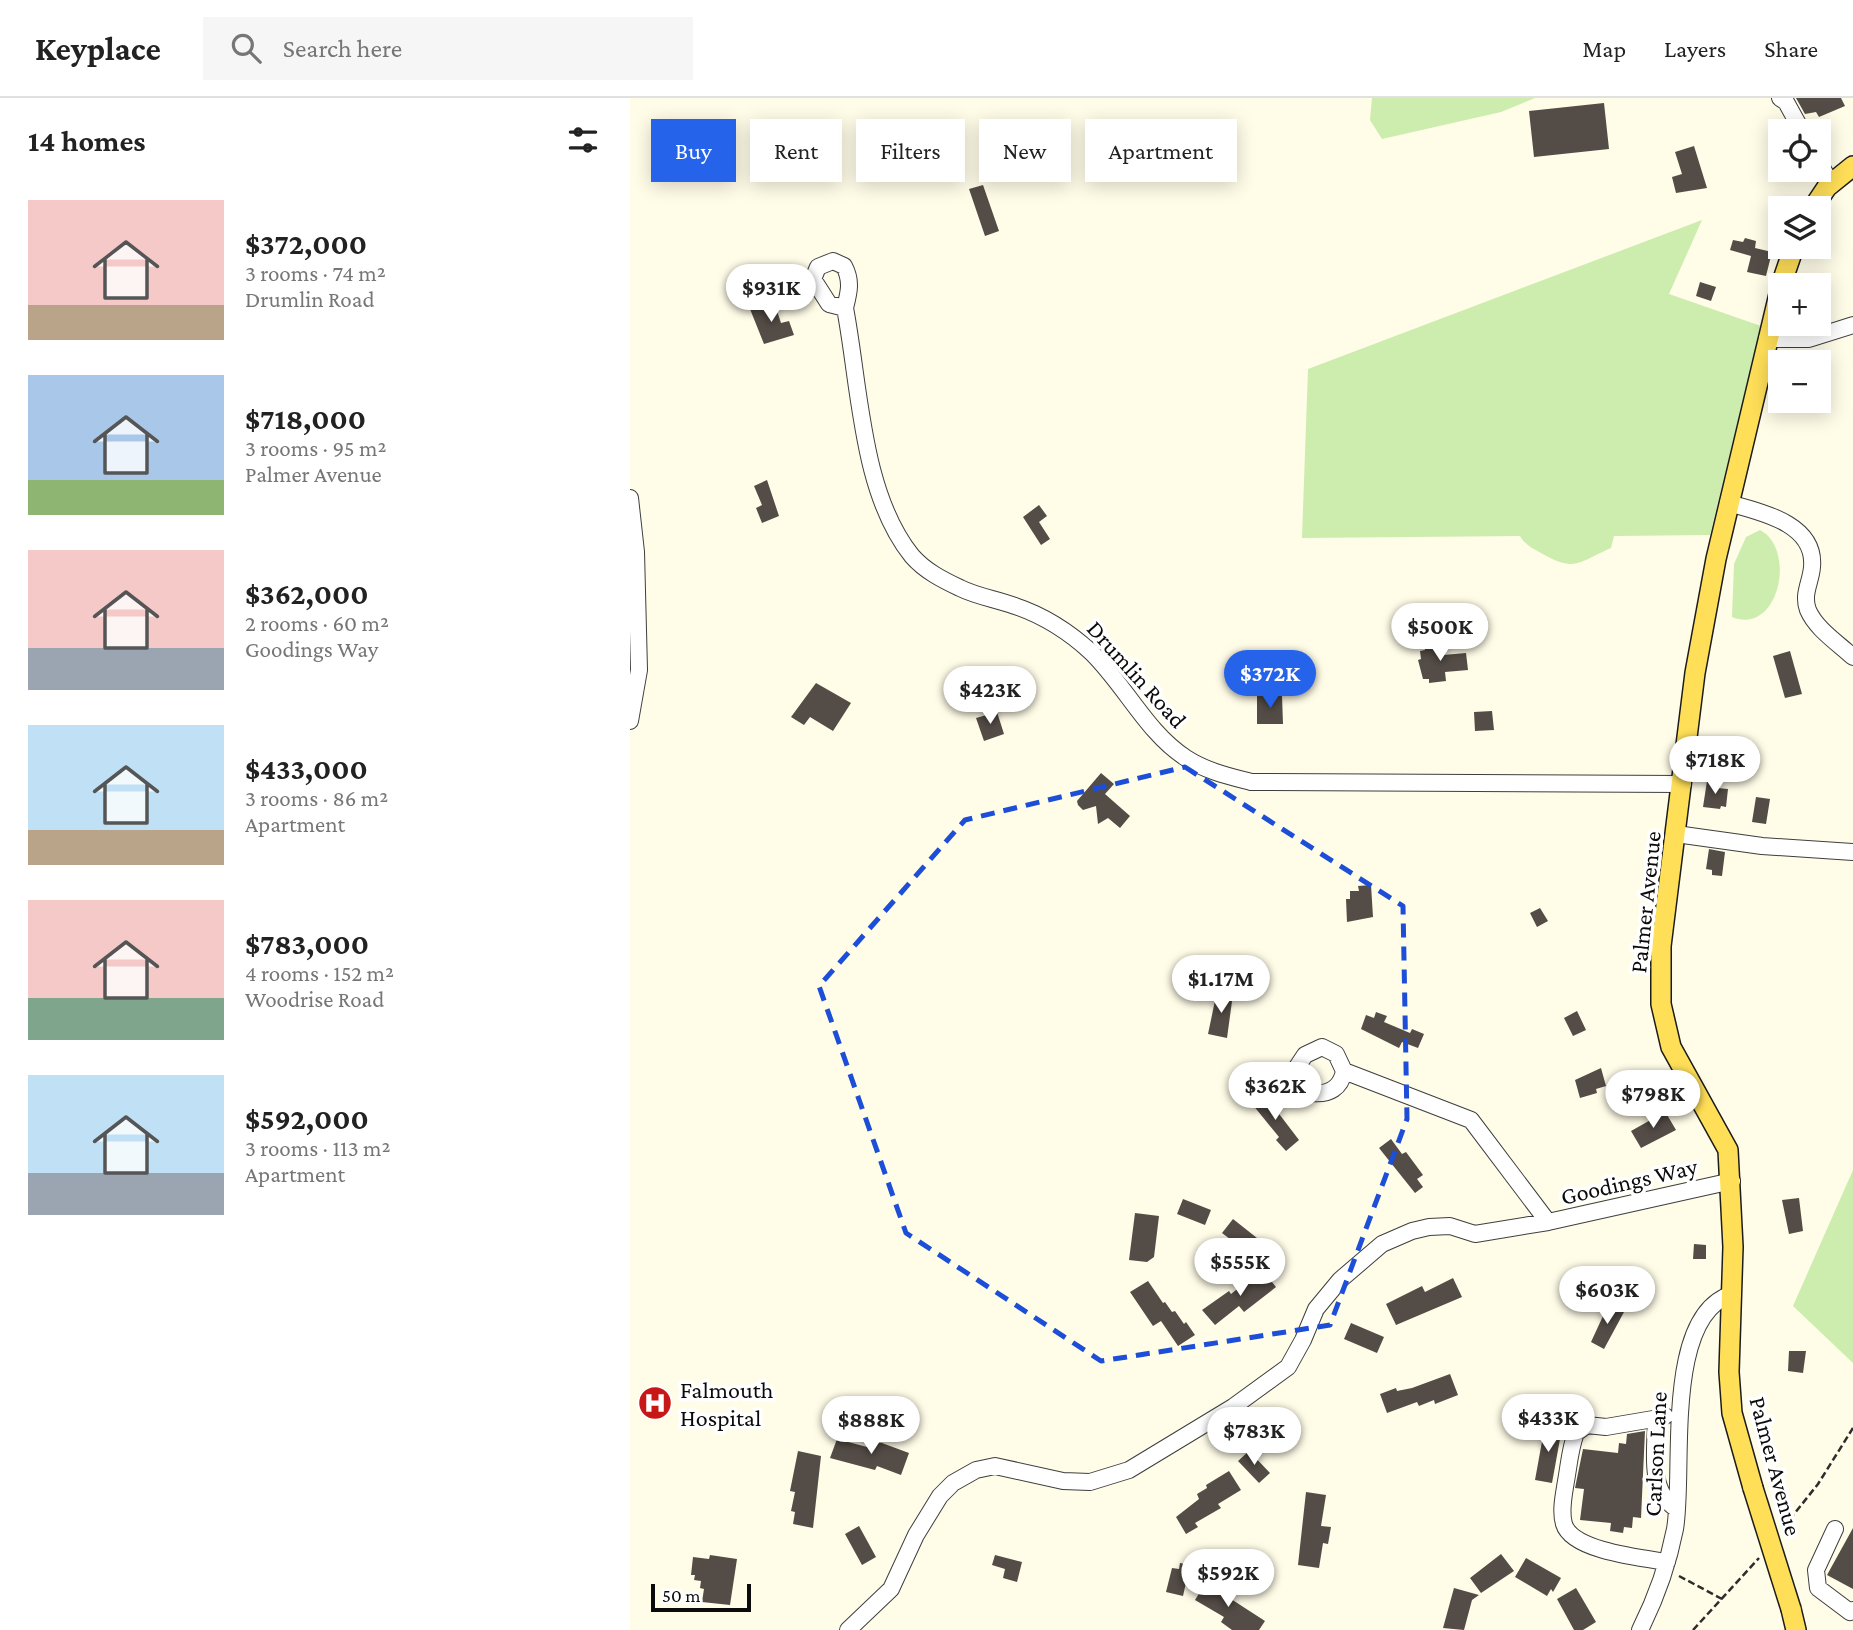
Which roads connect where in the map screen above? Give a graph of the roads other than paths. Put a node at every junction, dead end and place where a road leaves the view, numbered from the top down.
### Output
1 (1780, 98) edge
2 (1795, 119) edge
3 (1853, 166) edge
4 (1831, 184) joint
5 (1822, 196) edge
6 (845, 308) dead end
7 (1853, 325) edge
8 (1769, 336) edge
9 (1768, 339) junction
10 (630, 498) edge
11 (1728, 503) junction
12 (1853, 657) edge
13 (630, 720) edge
14 (1683, 784) junction
15 (1676, 834) junction
16 (1853, 852) edge
17 (1344, 1071) dead end
18 (1732, 1181) junction
19 (1548, 1222) junction
20 (1733, 1294) junction
21 (1678, 1414) junction
22 (1659, 1418) junction
23 (1677, 1509) junction
24 (1835, 1529) dead end
25 (1666, 1565) junction
26 (1853, 1609) edge
27 (848, 1630) edge
28 (1640, 1630) edge
29 (1796, 1630) edge

1 - 2 street
3 - 4 main road
4 - 5 main road
6 - 14 street, Drumlin Road
7 - 9 street
8 - 9 main road, Palmer Avenue
9 - 11 main road, Palmer Avenue
10 - 13 street
11 - 12 street
11 - 14 main road, Palmer Avenue
14 - 15 main road, Palmer Avenue
15 - 16 street
15 - 18 main road, Palmer Avenue
17 - 19 street, Goodings Way
18 - 19 street, Goodings Way
18 - 20 main road, Palmer Avenue
19 - 27 street
20 - 21 street, Carlson Lane
20 - 29 main road, Palmer Avenue, bridge
21 - 22 street
21 - 23 street, Carlson Lane
22 - 23 street
22 - 25 street
23 - 25 street, Carlson Lane
24 - 26 street
25 - 28 street, Carlson Lane

